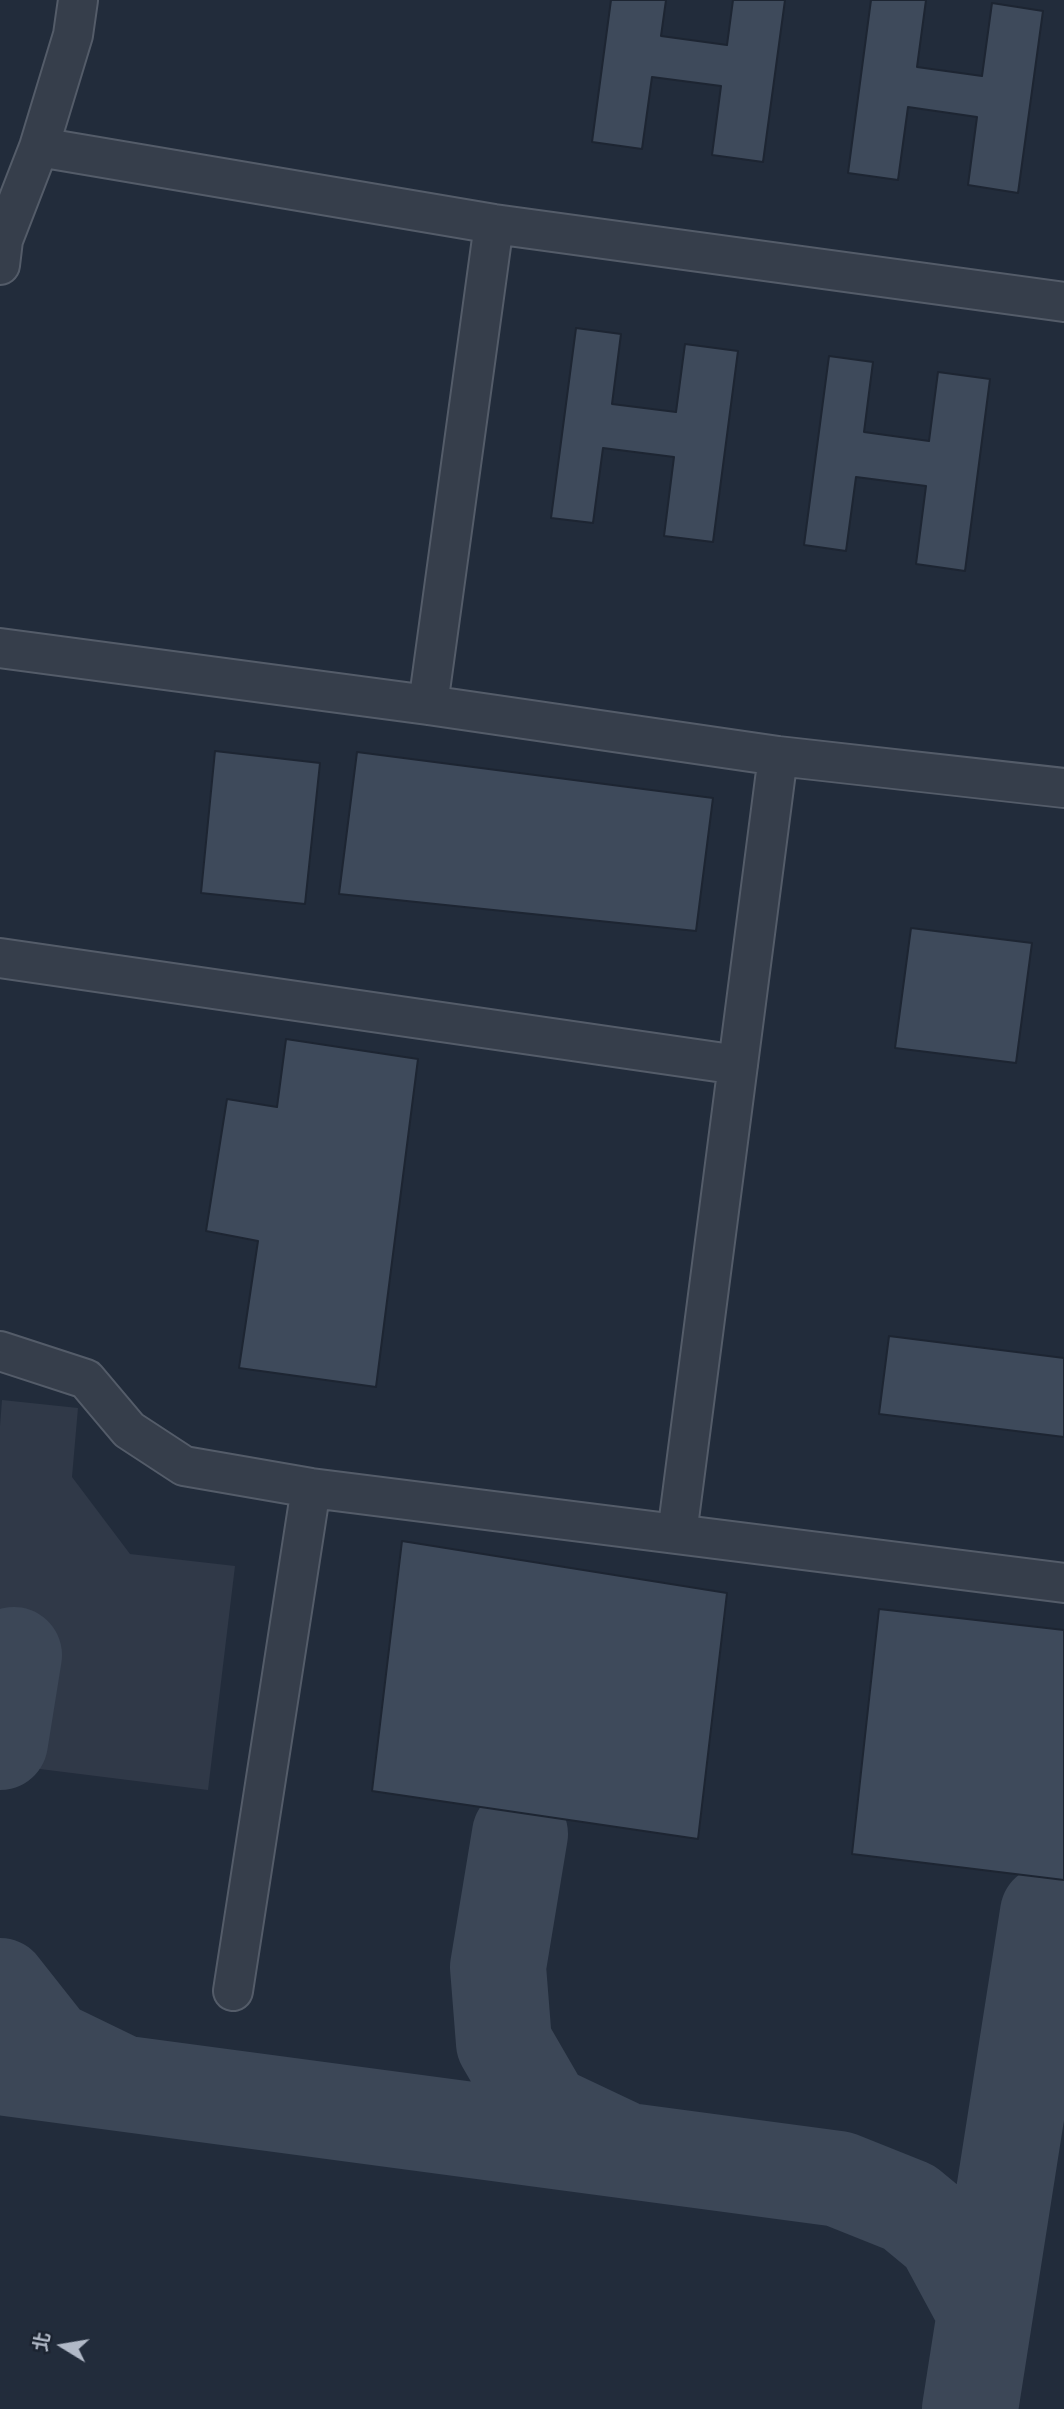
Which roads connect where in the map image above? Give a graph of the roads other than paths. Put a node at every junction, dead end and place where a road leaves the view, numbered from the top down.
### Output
1 (78, 0) edge
2 (39, 147) junction
3 (494, 223) junction
4 (0, 264) edge
5 (1064, 302) edge
6 (0, 648) edge
7 (428, 705) junction
8 (778, 756) junction
9 (1064, 788) edge
10 (0, 958) edge
11 (738, 1065) junction
12 (0, 1351) edge
13 (311, 1488) junction
14 (677, 1534) junction
15 (1064, 1583) edge
16 (233, 1991) dead end

1 - 2 street
2 - 3 street
2 - 4 street
3 - 5 street
3 - 7 street
6 - 7 street
7 - 8 street
8 - 9 street
8 - 11 street
10 - 11 street
11 - 14 street
12 - 13 street
13 - 14 street
13 - 16 street
14 - 15 street

